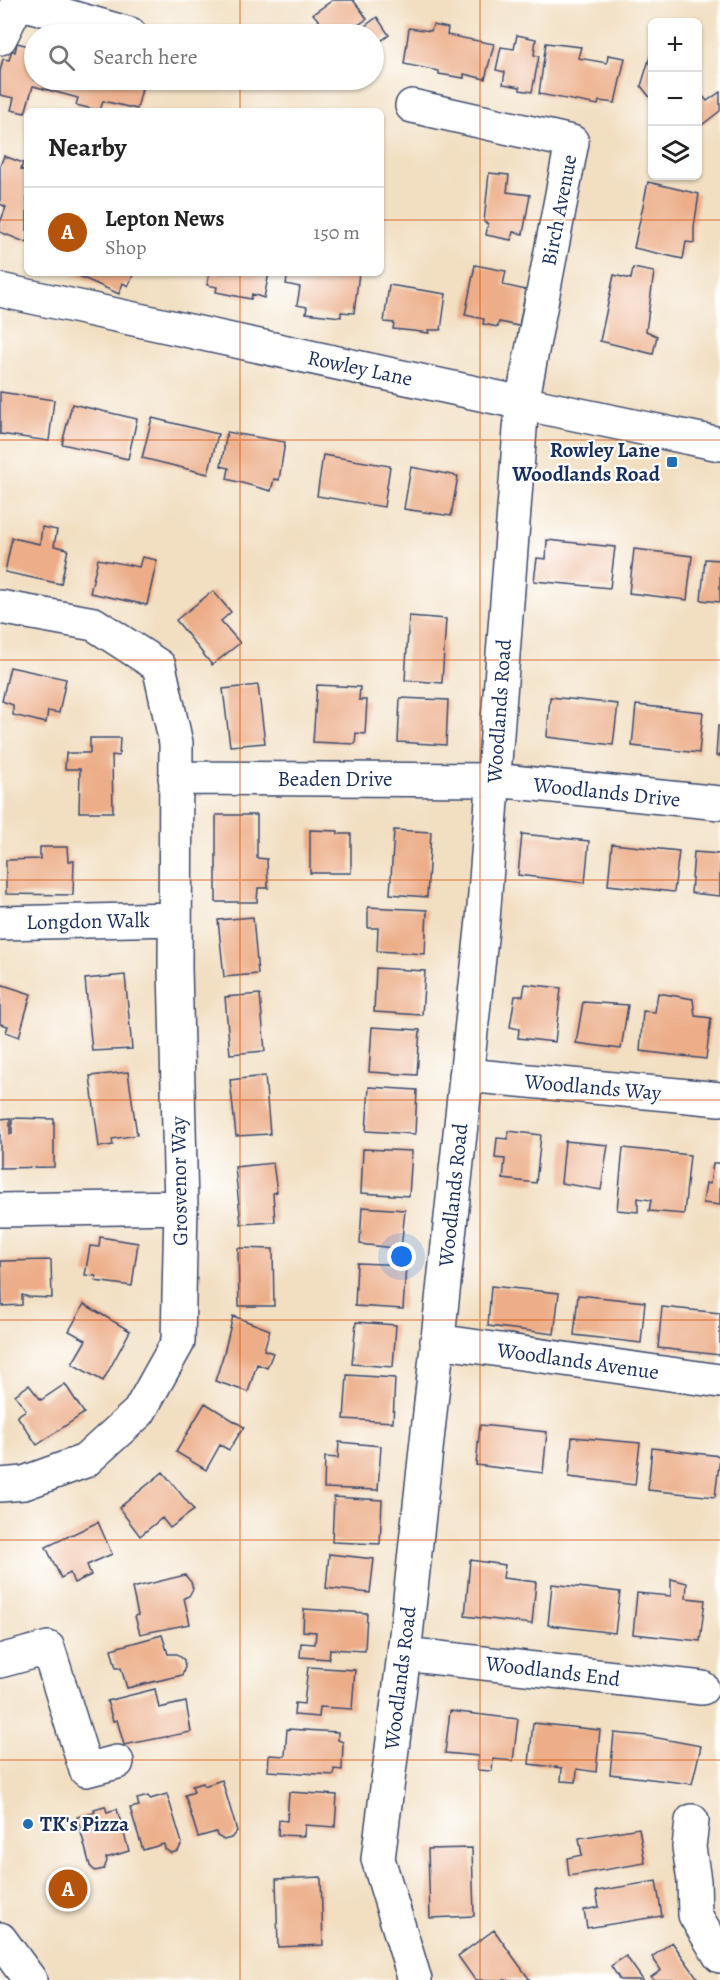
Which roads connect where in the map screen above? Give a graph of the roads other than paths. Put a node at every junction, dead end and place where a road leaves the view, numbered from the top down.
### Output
1 (19, 1) edge
2 (96, 24) edge
3 (0, 38) edge
4 (412, 106) dead end
5 (0, 290) edge
6 (522, 404) junction
7 (720, 444) edge
8 (0, 607) edge
9 (175, 778) junction
10 (494, 780) junction
11 (720, 803) edge
12 (175, 919) junction
13 (0, 923) edge
14 (466, 1075) junction
15 (720, 1099) edge
16 (181, 1207) junction
17 (0, 1210) edge
18 (437, 1341) junction
19 (720, 1381) edge
20 (0, 1485) edge
21 (404, 1654) junction
22 (0, 1661) edge
23 (702, 1688) dead end
24 (117, 1762) dead end
25 (692, 1821) dead end
26 (0, 1940) edge
27 (720, 1956) edge
28 (30, 1980) edge
29 (415, 1980) edge

1 - 2 street
1 - 3 street
4 - 6 street, Birch Avenue
5 - 6 street, Rowley Lane
6 - 7 street, Rowley Lane
6 - 10 street, Woodlands Road
8 - 9 street, Grosvenor Way
9 - 10 street, Beaden Drive
9 - 12 street, Grosvenor Way
10 - 11 street, Woodlands Drive
10 - 14 street, Woodlands Road
12 - 13 street, Longdon Walk
12 - 16 street, Grosvenor Way
14 - 15 street, Woodlands Way
14 - 18 street, Woodlands Road
16 - 17 street
16 - 20 street, Grosvenor Way
18 - 19 street, Woodlands Avenue
18 - 21 street, Woodlands Road
21 - 23 street, Woodlands End
21 - 29 street, Woodlands Road
22 - 24 street
25 - 27 street
26 - 28 street

